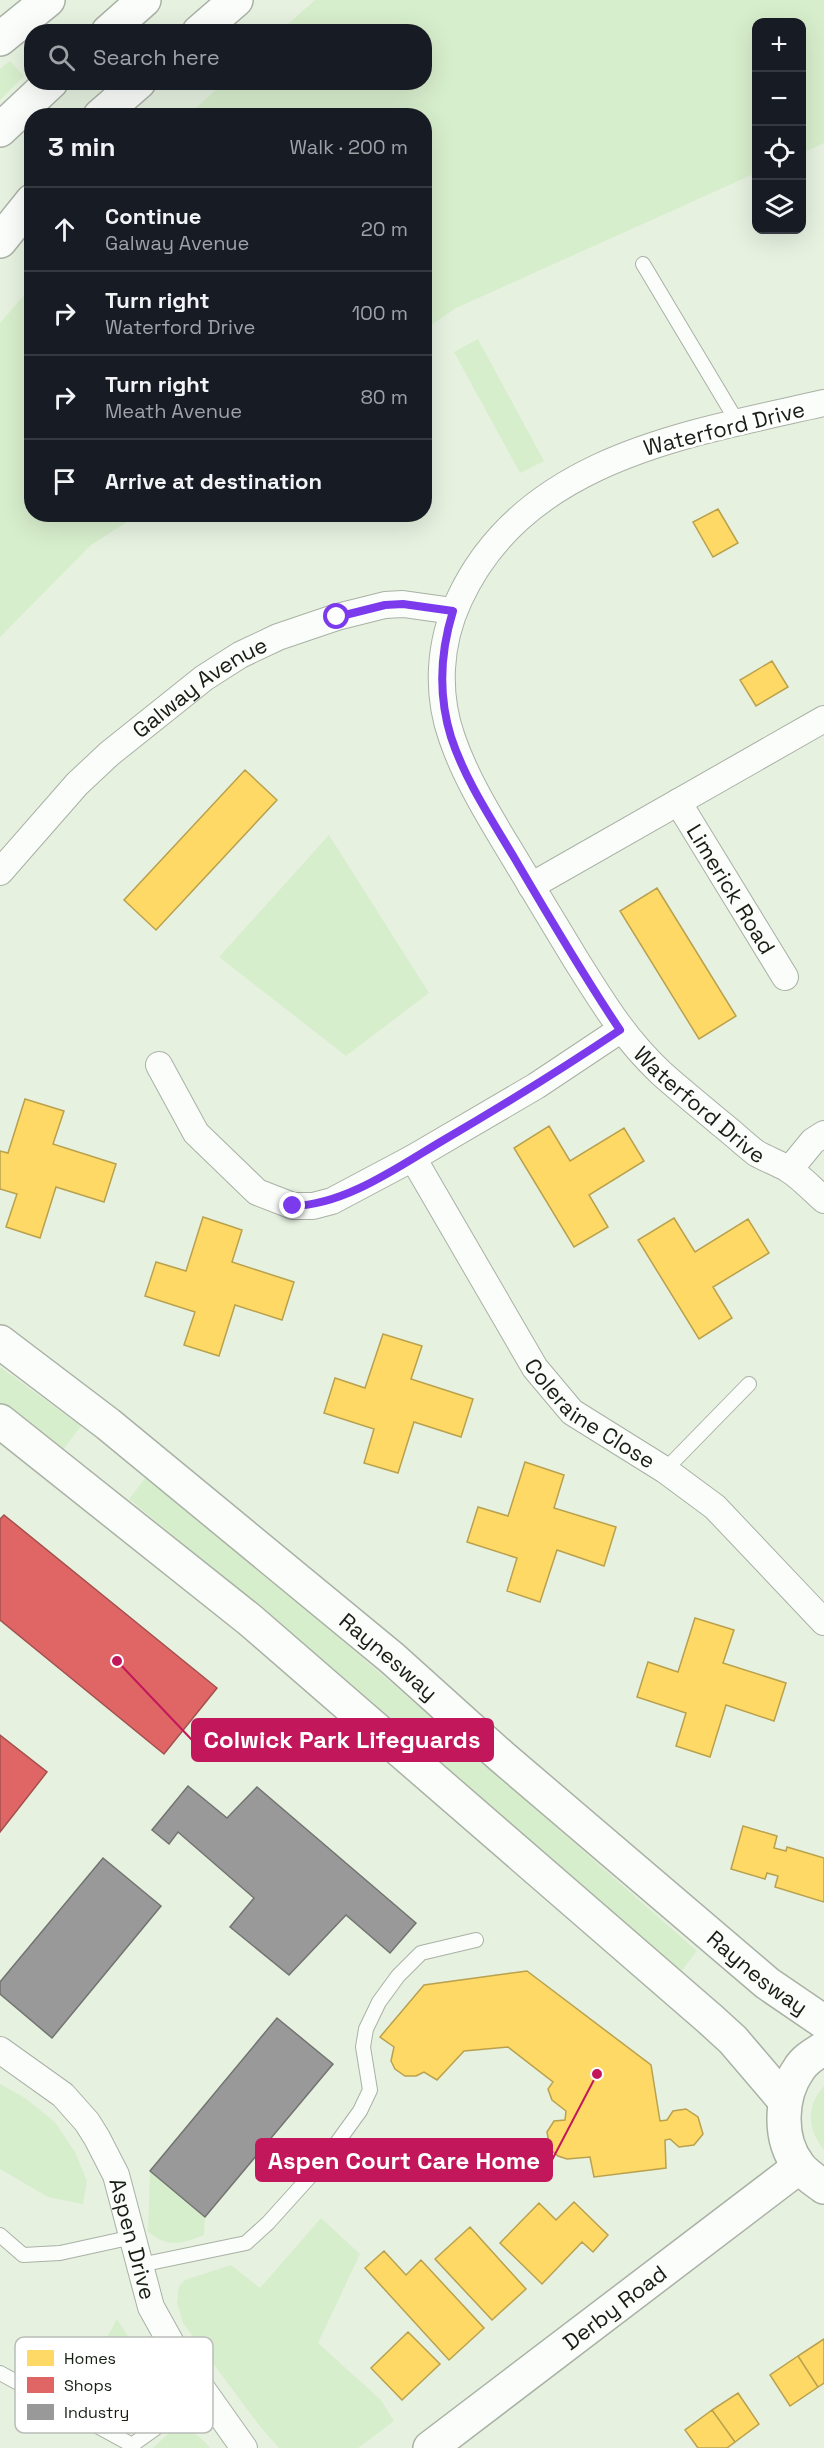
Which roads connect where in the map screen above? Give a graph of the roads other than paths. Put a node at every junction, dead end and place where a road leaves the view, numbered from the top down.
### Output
1 (48, 0) edge
2 (144, 0) edge
3 (236, 0) edge
4 (117, 24) edge
5 (208, 24) edge
6 (0, 39) edge
7 (42, 90) edge
8 (130, 90) edge
9 (109, 108) edge
10 (0, 130) edge
11 (24, 190) edge
12 (24, 211) edge
13 (0, 213) edge
14 (0, 241) edge
15 (643, 264) dead end
16 (824, 403) edge
17 (738, 423) junction
18 (453, 611) junction
19 (824, 719) edge
20 (678, 802) junction
21 (0, 872) edge
22 (531, 886) junction
23 (785, 977) dead end
24 (620, 1030) junction
25 (159, 1065) dead end
26 (824, 1134) edge
27 (413, 1158) junction
28 (790, 1169) junction
29 (824, 1200) edge
30 (0, 1342) edge
31 (749, 1384) dead end
32 (0, 1420) edge
33 (665, 1470) junction
34 (824, 1622) edge
35 (476, 1940) dead end
36 (824, 2022) edge
37 (824, 2048) edge
38 (0, 2050) edge
39 (785, 2101) junction
40 (812, 2177) edge
41 (0, 2235) edge
42 (133, 2237) junction
43 (140, 2265) junction
44 (167, 2337) edge
45 (0, 2373) edge
46 (15, 2381) edge
47 (213, 2404) edge
48 (110, 2433) edge
49 (149, 2433) edge
50 (244, 2448) edge
51 (430, 2448) edge

1 - 6 main road
2 - 4 main road
3 - 5 main road
7 - 10 main road
8 - 9 main road
11 - 13 main road
12 - 14 main road
15 - 17 lane
16 - 17 street, Waterford Drive
17 - 18 street, Waterford Drive
18 - 21 street, Galway Avenue
18 - 22 street, Waterford Drive
19 - 20 street, Limerick Road
20 - 22 street, Limerick Road
20 - 23 street, Limerick Road
22 - 24 street, Waterford Drive
24 - 27 street
24 - 28 street, Waterford Drive
25 - 27 street
26 - 28 street
27 - 33 street, Coleraine Close
28 - 29 street, Waterford Drive
30 - 36 main road, Raynesway
31 - 33 lane
32 - 39 main road
33 - 34 street, Coleraine Close
35 - 43 lane
37 - 39 main road
38 - 42 street, Aspen Drive
39 - 40 main road
40 - 51 main road, Derby Road
41 - 42 lane
42 - 43 street, Aspen Drive
43 - 44 street, Aspen Drive
45 - 46 lane
47 - 50 street, Aspen Drive
48 - 49 lane

